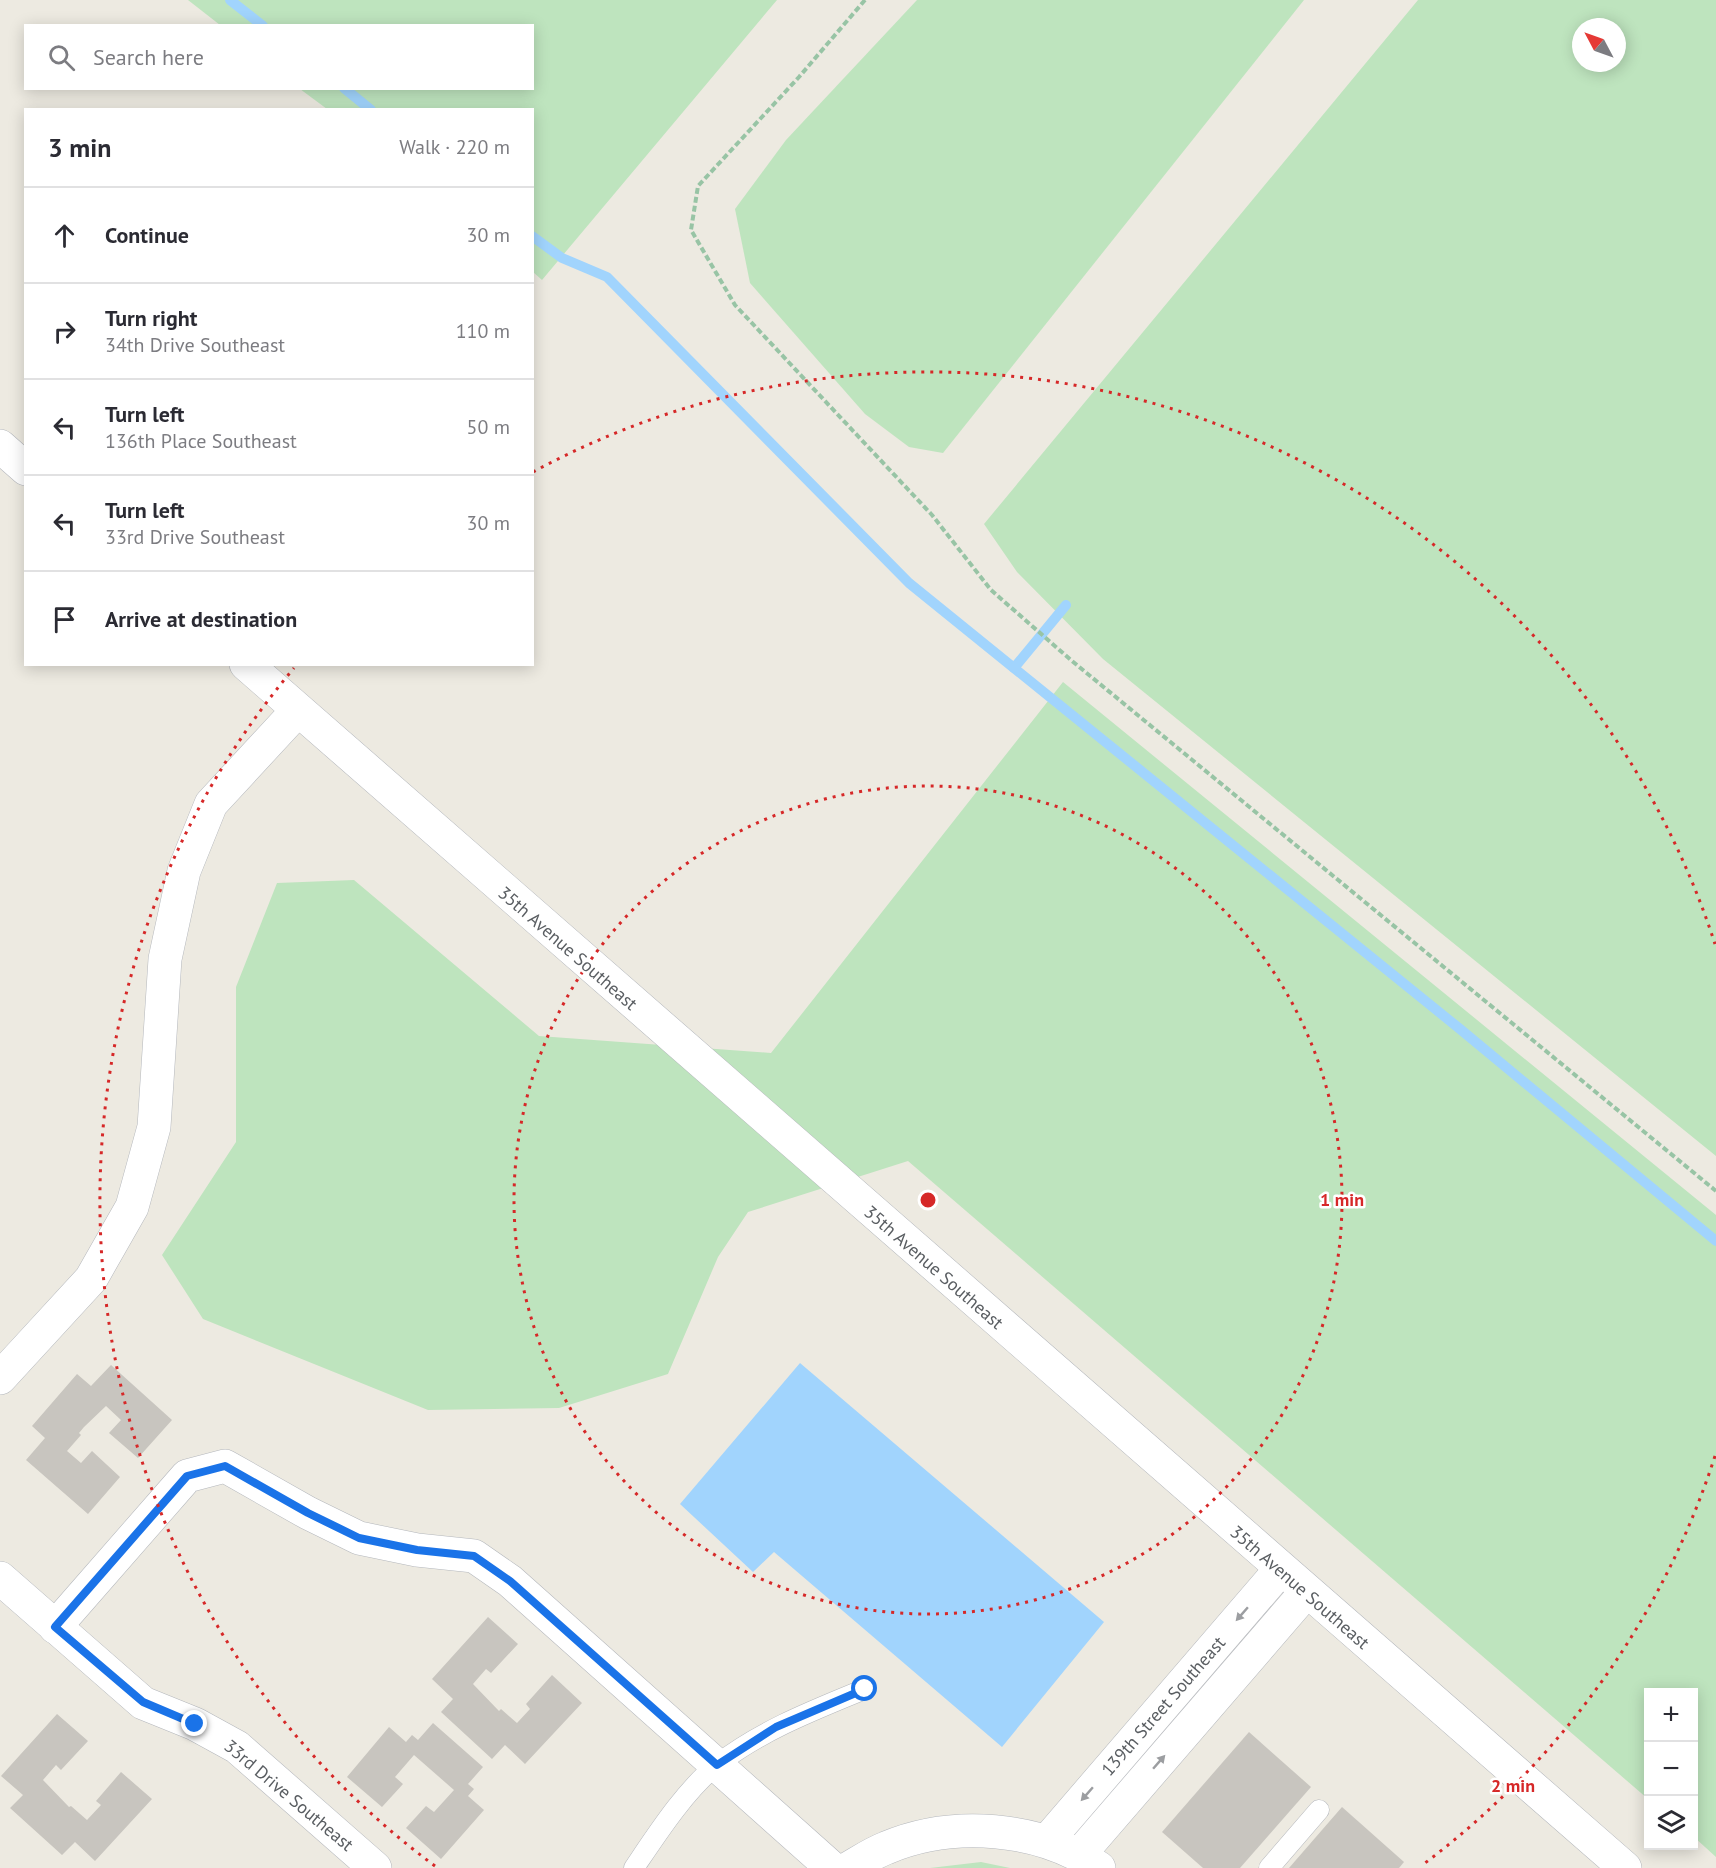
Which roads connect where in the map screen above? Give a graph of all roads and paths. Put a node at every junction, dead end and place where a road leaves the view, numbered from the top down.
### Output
1 (865, 0) edge
2 (0, 446) edge
3 (24, 467) edge
4 (248, 666) edge
5 (297, 711) junction
6 (1716, 1191) edge
7 (0, 1378) edge
8 (1280, 1570) junction
9 (0, 1578) edge
10 (1306, 1592) junction
11 (55, 1627) junction
12 (865, 1689) dead end
13 (717, 1765) junction
14 (1319, 1810) dead end
15 (1047, 1841) junction
16 (1090, 1861) edge
17 (375, 1868) edge
18 (634, 1868) edge
19 (832, 1868) edge
20 (849, 1868) edge
21 (1269, 1868) edge
22 (1625, 1868) edge

1 - 6 path
2 - 3 street
4 - 5 street, 35th Avenue Southeast
5 - 7 street
5 - 8 street, 35th Avenue Southeast
8 - 10 street, 35th Avenue Southeast
8 -> 15 street, 139th Street Southeast
9 - 11 street, 33rd Drive Southeast
16 -> 10 street, 139th Street Southeast
10 - 22 street, 35th Avenue Southeast
11 - 13 street
11 - 17 street, 33rd Drive Southeast
12 - 13 lane
13 - 18 lane
13 - 19 street
14 - 21 lane
15 - 16 street
15 - 20 street

